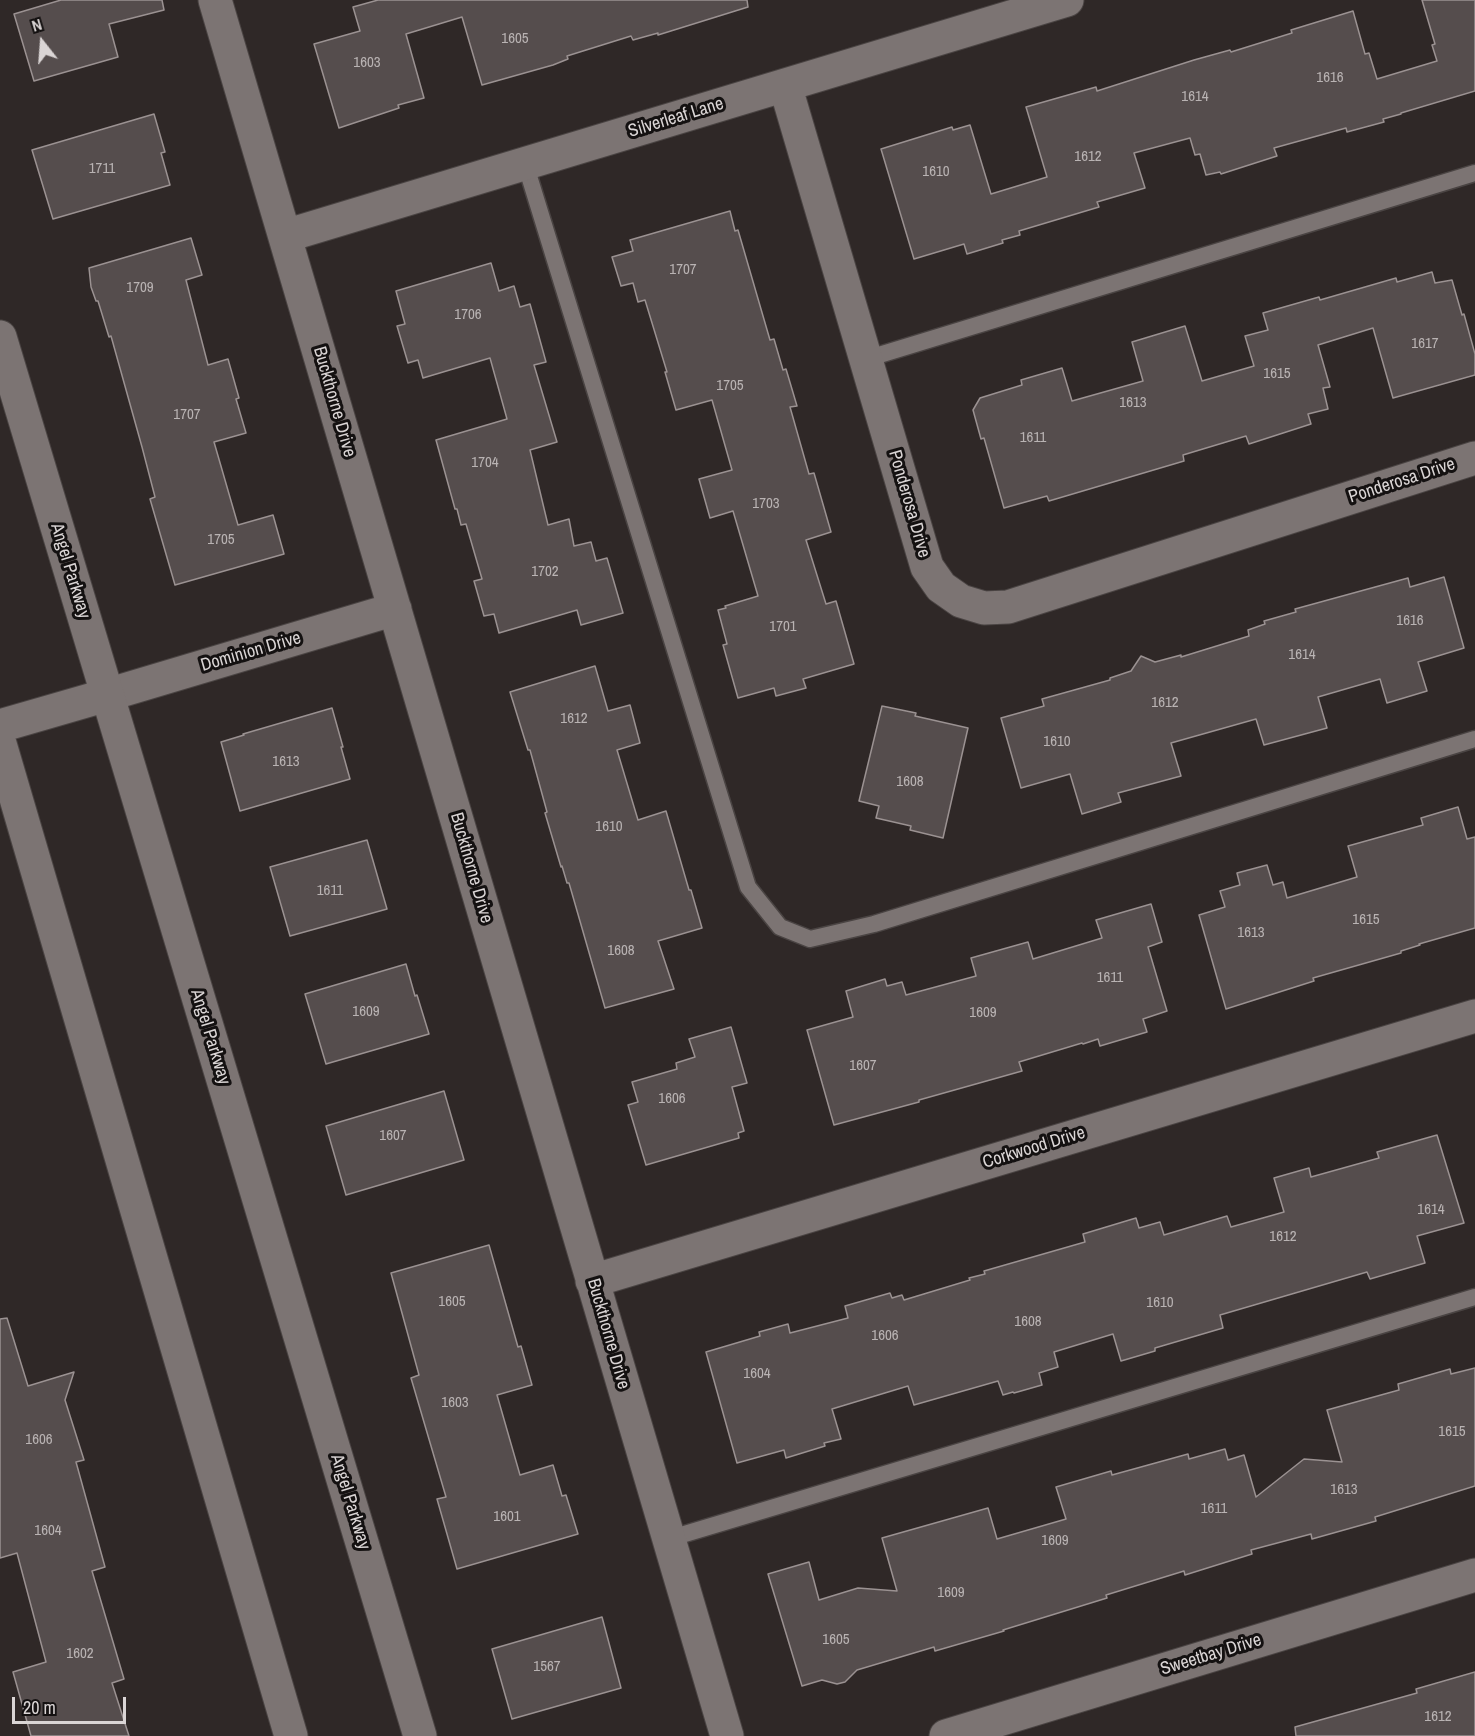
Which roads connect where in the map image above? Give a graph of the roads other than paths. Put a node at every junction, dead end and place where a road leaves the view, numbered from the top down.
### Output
1 (215, 0) edge
2 (1067, 0) edge
3 (785, 85) junction
4 (525, 163) junction
5 (1475, 173) edge
6 (285, 236) junction
7 (0, 337) edge
8 (866, 358) junction
9 (1475, 458) edge
10 (395, 609) junction
11 (107, 695) junction
12 (0, 726) edge
13 (1475, 739) edge
14 (0, 744) edge
15 (1475, 1016) edge
16 (592, 1281) junction
17 (1475, 1297) edge
18 (668, 1539) junction
19 (1475, 1575) edge
20 (291, 1736) edge
21 (420, 1736) edge
22 (726, 1736) edge
23 (946, 1736) edge

1 - 6 street, Buckthorne Drive
2 - 3 street, Silverleaf Lane
3 - 4 street, Silverleaf Lane
3 - 8 street, Ponderosa Drive
4 - 6 street, Silverleaf Lane
4 - 13 lane
5 - 8 lane
6 - 10 street, Buckthorne Drive
7 - 11 street, Angel Parkway
8 - 9 street, Ponderosa Drive
10 - 11 street, Dominion Drive
10 - 16 street, Buckthorne Drive
11 - 12 street, Dominion Drive
11 - 21 street, Angel Parkway
14 - 20 street
15 - 16 street, Corkwood Drive
16 - 18 street, Buckthorne Drive
17 - 18 lane
18 - 22 street, Buckthorne Drive
19 - 23 street, Sweetbay Drive

